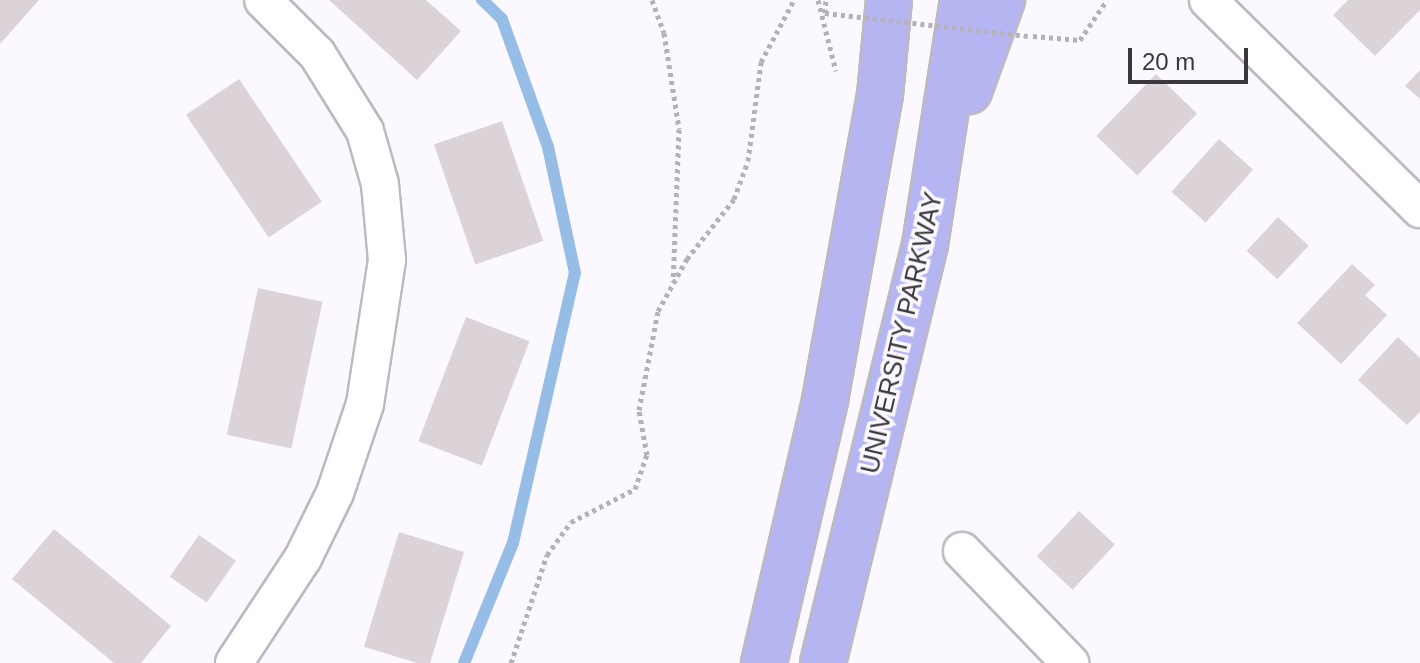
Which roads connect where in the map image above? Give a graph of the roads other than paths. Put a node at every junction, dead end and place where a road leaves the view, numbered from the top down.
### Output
1 (263, 0) edge
2 (889, 0) edge
3 (963, 0) edge
4 (1002, 0) edge
5 (1208, 0) edge
6 (946, 131) junction
7 (1420, 209) edge
8 (962, 551) dead end
9 (234, 663) edge
10 (764, 663) edge
11 (823, 663) edge
12 (1070, 663) edge

1 - 9 street
2 - 10 main road
3 - 6 main road, UNIVERSITY PARKWAY
4 - 6 main road
5 - 7 street
6 - 11 main road, UNIVERSITY PARKWAY
8 - 12 street

